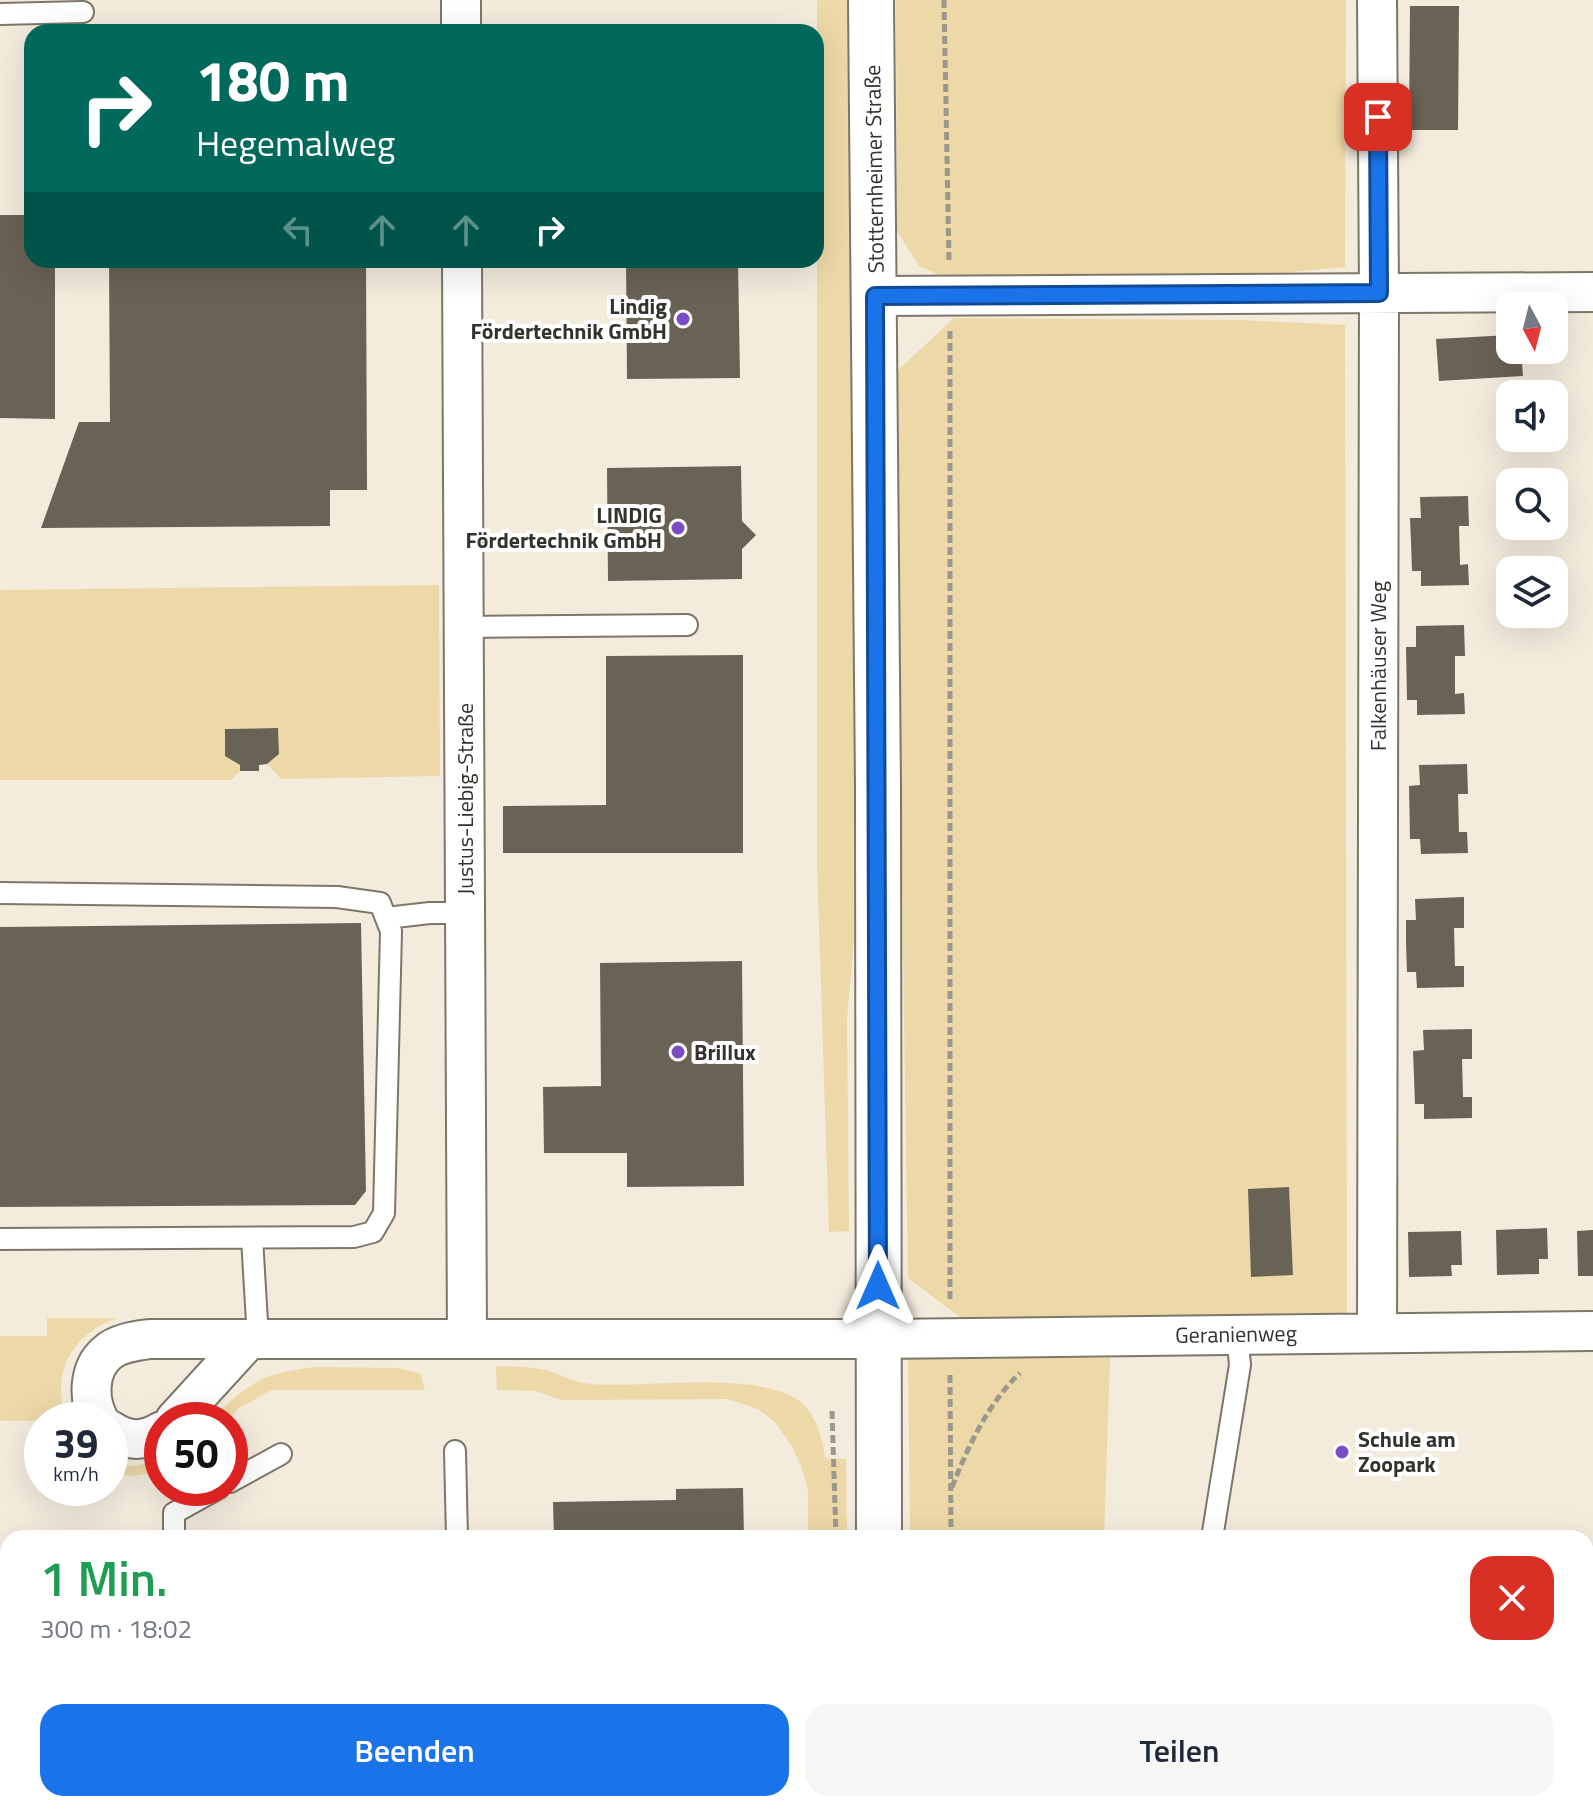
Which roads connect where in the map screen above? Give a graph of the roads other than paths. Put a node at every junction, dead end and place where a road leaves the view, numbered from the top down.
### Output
1 (461, 0) edge
2 (871, 0) edge
3 (1377, 0) edge
4 (83, 12) dead end
5 (0, 14) edge
6 (461, 24) edge
7 (462, 268) edge
8 (1593, 292) edge
9 (1379, 293) junction
10 (875, 296) junction
11 (687, 625) dead end
12 (464, 627) junction
13 (0, 893) edge
14 (465, 913) junction
15 (386, 918) junction
16 (252, 1238) junction
17 (0, 1239) edge
18 (1593, 1331) edge
19 (1377, 1333) junction
20 (1237, 1334) junction
21 (254, 1339) junction
22 (467, 1339) junction
23 (878, 1339) junction
24 (1593, 1352) edge
25 (92, 1402) edge
26 (193, 1402) edge
27 (455, 1451) dead end
28 (281, 1454) dead end
29 (248, 1472) edge
30 (187, 1506) edge
31 (174, 1530) edge
32 (457, 1530) edge
33 (879, 1530) edge
34 (1213, 1530) edge

1 - 6 street
2 - 10 main road, Stotternheimer Straße
3 - 9 street, Falkenhäuser Weg
4 - 5 lane
7 - 12 street, Justus-Liebig-Straße
8 - 9 street
9 - 10 street
9 - 19 street, Falkenhäuser Weg
10 - 23 main road, Stotternheimer Straße
11 - 12 lane
12 - 14 street, Justus-Liebig-Straße
13 - 15 lane
14 - 15 lane
14 - 22 street, Justus-Liebig-Straße
15 - 16 lane
16 - 17 lane
16 - 21 lane
18 - 19 street, Geranienweg
18 - 24 lane
19 - 20 street, Geranienweg
20 - 23 street, Geranienweg
20 - 34 lane
21 - 22 street
21 - 25 street
21 - 26 street
22 - 23 street
23 - 33 main road, Stotternheimer Straße
27 - 32 lane
28 - 29 lane
30 - 31 lane

